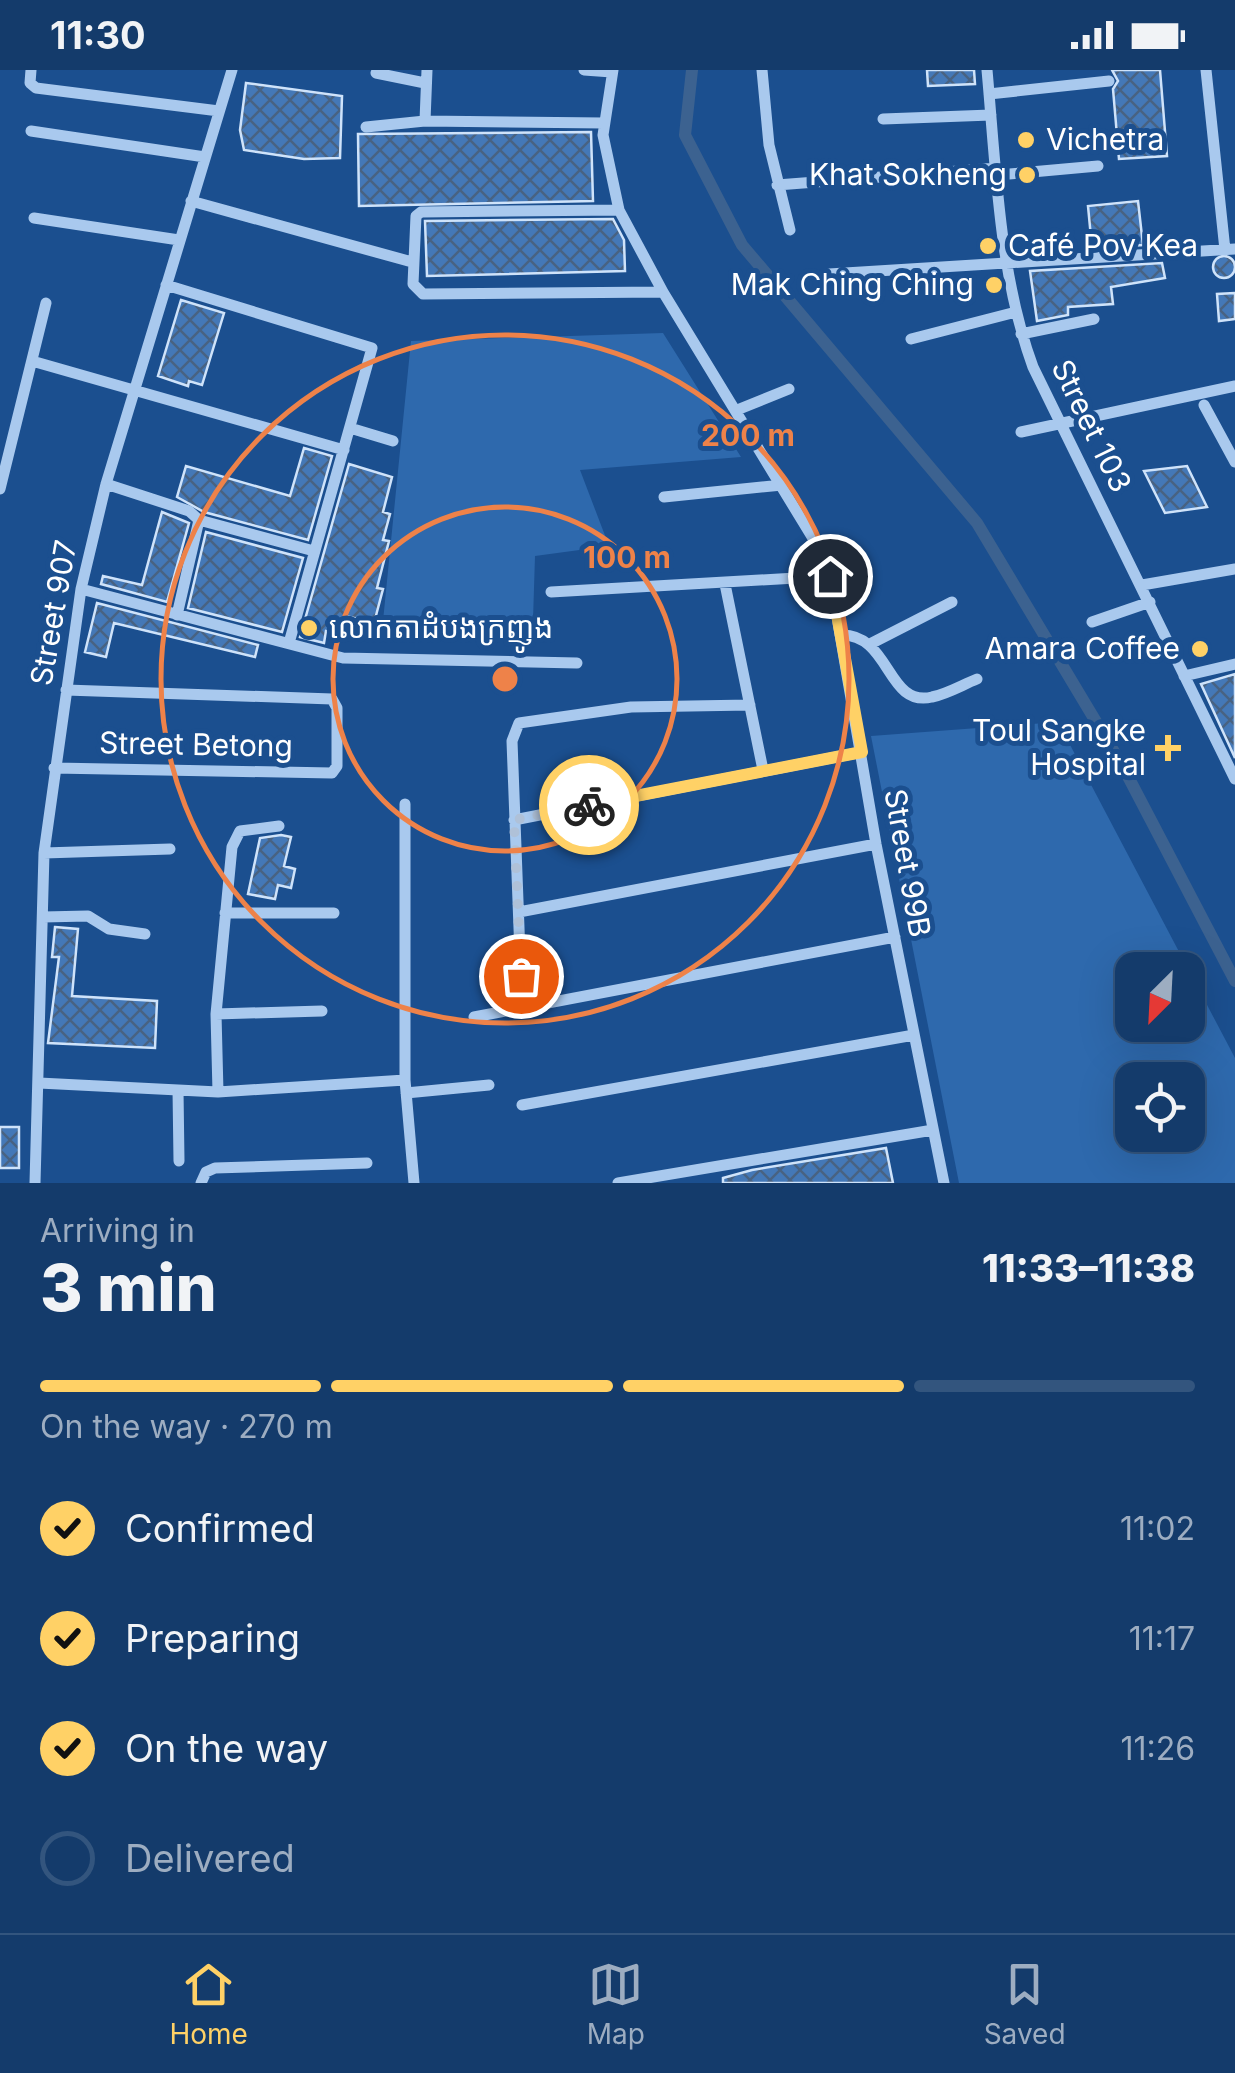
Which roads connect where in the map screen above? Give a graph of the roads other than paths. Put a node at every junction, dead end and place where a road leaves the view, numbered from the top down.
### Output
1 (31, 70) edge
2 (232, 70) edge
3 (584, 70) edge
4 (762, 70) edge
5 (987, 70) edge
6 (1206, 70) edge
7 (612, 71) edge
8 (376, 73) dead end
9 (426, 76) edge
10 (1109, 80) dead end
11 (989, 94) junction
12 (219, 111) junction
13 (991, 115) junction
14 (883, 119) dead end
15 (425, 121) junction
16 (604, 123) junction
17 (366, 127) dead end
18 (30, 131) dead end
19 (205, 157) junction
20 (1098, 166) dead end
21 (998, 172) junction
22 (777, 185) junction
23 (192, 201) junction
24 (619, 210) junction
25 (34, 218) dead end
26 (790, 230) dead end
27 (179, 240) junction
28 (1230, 250) edge
29 (412, 262) junction
30 (1007, 262) junction
31 (828, 274) dead end
32 (166, 285) junction
33 (663, 292) junction
34 (46, 302) dead end
35 (1016, 312) junction
36 (1094, 319) dead end
37 (1021, 334) junction
38 (911, 338) dead end
39 (32, 360) junction
40 (1235, 386) edge
41 (135, 388) junction
42 (789, 390) dead end
43 (1204, 404) dead end
44 (737, 410) junction
45 (1059, 422) junction
46 (350, 428) junction
47 (1021, 432) dead end
48 (393, 441) dead end
49 (344, 450) junction
50 (1235, 462) edge
51 (106, 484) junction
52 (782, 485) junction
53 (0, 488) edge
54 (664, 497) dead end
55 (199, 520) junction
56 (314, 551) junction
57 (1235, 570) edge
58 (830, 576) junction
59 (725, 584) junction
60 (1142, 586) junction
61 (81, 588) junction
62 (551, 592) dead end
63 (952, 602) dead end
64 (1150, 602) junction
65 (177, 615) junction
66 (1092, 622) dead end
67 (840, 635) junction
68 (288, 643) junction
69 (872, 644) junction
70 (577, 662) dead end
71 (1235, 664) edge
72 (1184, 676) junction
73 (976, 679) dead end
74 (66, 690) junction
75 (750, 705) junction
76 (862, 752) junction
77 (54, 768) junction
78 (763, 770) junction
79 (1235, 779) edge
80 (405, 804) dead end
81 (514, 820) junction
82 (280, 826) dead end
83 (876, 844) junction
84 (170, 849) dead end
85 (44, 853) junction
86 (519, 912) junction
87 (225, 913) junction
88 (334, 913) dead end
89 (43, 916) junction
90 (145, 934) dead end
91 (895, 937) junction
92 (522, 1008) junction
93 (322, 1011) dead end
94 (216, 1014) junction
95 (474, 1017) dead end
96 (914, 1035) junction
97 (39, 1083) junction
98 (406, 1086) junction
99 (490, 1086) dead end
100 (178, 1090) junction
101 (218, 1092) junction
102 (522, 1105) dead end
103 (933, 1130) junction
104 (179, 1161) dead end
105 (368, 1163) dead end
106 (35, 1183) edge
107 (201, 1183) edge
108 (414, 1183) edge
109 (618, 1183) edge
110 (944, 1183) edge

1 - 12 street
2 - 12 street, Street 907
3 - 7 street
4 - 22 street
5 - 11 street, Street 103
6 - 28 street
7 - 16 street, Street 99B
8 - 9 street
9 - 15 street
10 - 11 street
11 - 13 street, Street 103
12 - 19 street, Street 907
13 - 14 street
13 - 21 street, Street 103
15 - 16 street
15 - 17 street
16 - 24 street, Street 99B
18 - 19 street
19 - 23 street, Street 907
20 - 21 street
21 - 22 street
21 - 30 street, Street 103
22 - 26 street
23 - 27 street, Street 907
23 - 29 street
24 - 29 street
24 - 33 street, Street 99B
25 - 27 street
27 - 32 street, Street 907
28 - 30 street
29 - 33 street
30 - 31 street
30 - 35 street, Street 103
32 - 41 street, Street 907
32 - 46 street
33 - 44 street, Street 99B
34 - 39 street
35 - 37 street, Street 103
35 - 38 street
36 - 37 street
37 - 45 street, Street 103
39 - 41 street
39 - 53 street
40 - 45 street
41 - 49 street
41 - 51 street, Street 907
42 - 44 street
43 - 50 street
44 - 52 street, Street 99B
45 - 47 street
45 - 60 street, Street 103
46 - 48 street
46 - 49 street
49 - 56 street
51 - 55 street
51 - 61 street, Street 907
52 - 54 street
52 - 58 street, Street 99B
55 - 56 street
55 - 65 street
56 - 68 street
57 - 60 street
58 - 59 street
58 - 67 street, Street 99B
59 - 62 street
59 - 75 street
60 - 64 street, Street 103
61 - 65 street
61 - 74 street, Street 907
63 - 69 street
64 - 66 street
64 - 72 street, Street 103
65 - 68 street
67 - 69 street
67 - 76 street, Street 99B
68 - 70 street
69 - 73 street
71 - 72 street
72 - 79 street, Street 103
74 - 77 street, Street 907
74 - 77 street, Street Betong
75 - 78 street
75 - 81 street
76 - 78 street
76 - 83 street, Street 99B
77 - 85 street, Street 907
78 - 81 street
80 - 98 street
81 - 86 street
82 - 87 street
83 - 86 street
83 - 91 street, Street 99B
84 - 85 street
85 - 89 street, Street 907
86 - 92 street
87 - 88 street
87 - 94 street
89 - 90 street
89 - 97 street, Street 907
91 - 92 street
91 - 96 street, Street 99B
92 - 95 street
93 - 94 street
94 - 101 street
96 - 102 street
96 - 103 street, Street 99B
97 - 100 street
97 - 106 street, Street 907
98 - 99 street
98 - 101 street
98 - 108 street
100 - 101 street
100 - 104 street
103 - 109 street
103 - 110 street, Street 99B
105 - 107 street

